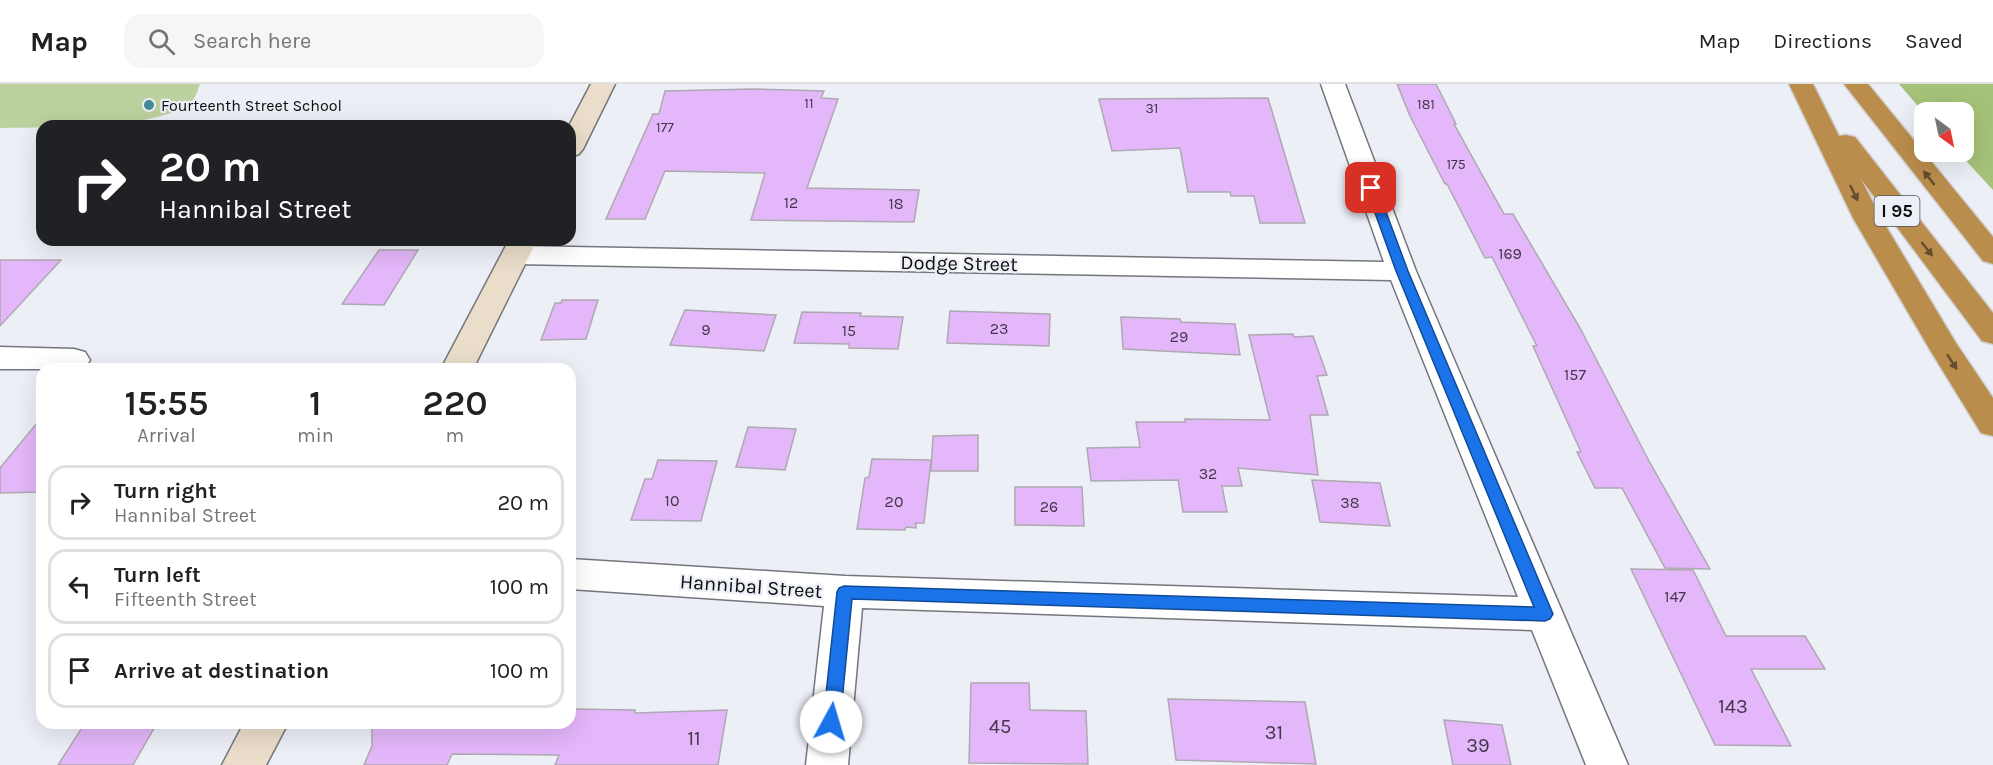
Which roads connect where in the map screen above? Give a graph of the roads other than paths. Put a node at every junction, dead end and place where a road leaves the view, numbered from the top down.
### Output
1 (603, 84) edge
2 (1333, 84) edge
3 (1803, 84) edge
4 (1856, 84) edge
5 (576, 137) edge
6 (519, 248) edge
7 (1993, 255) edge
8 (1402, 271) junction
9 (1993, 334) edge
10 (0, 358) edge
11 (74, 360) dead end
12 (460, 363) edge
13 (1993, 424) edge
14 (576, 574) edge
15 (844, 592) junction
16 (1545, 614) junction
17 (264, 729) edge
18 (243, 765) edge
19 (827, 765) edge
20 (1607, 765) edge

1 - 5 street
2 - 8 street
3 -> 9 highway, I 95
3 -> 13 highway
7 -> 4 highway, I 95
6 - 8 street, Dodge Street
6 - 12 street
8 - 16 street
10 - 11 street
14 - 15 street, Hannibal Street
15 - 16 street, Hannibal Street
15 - 19 street
16 - 20 street
17 - 18 street

